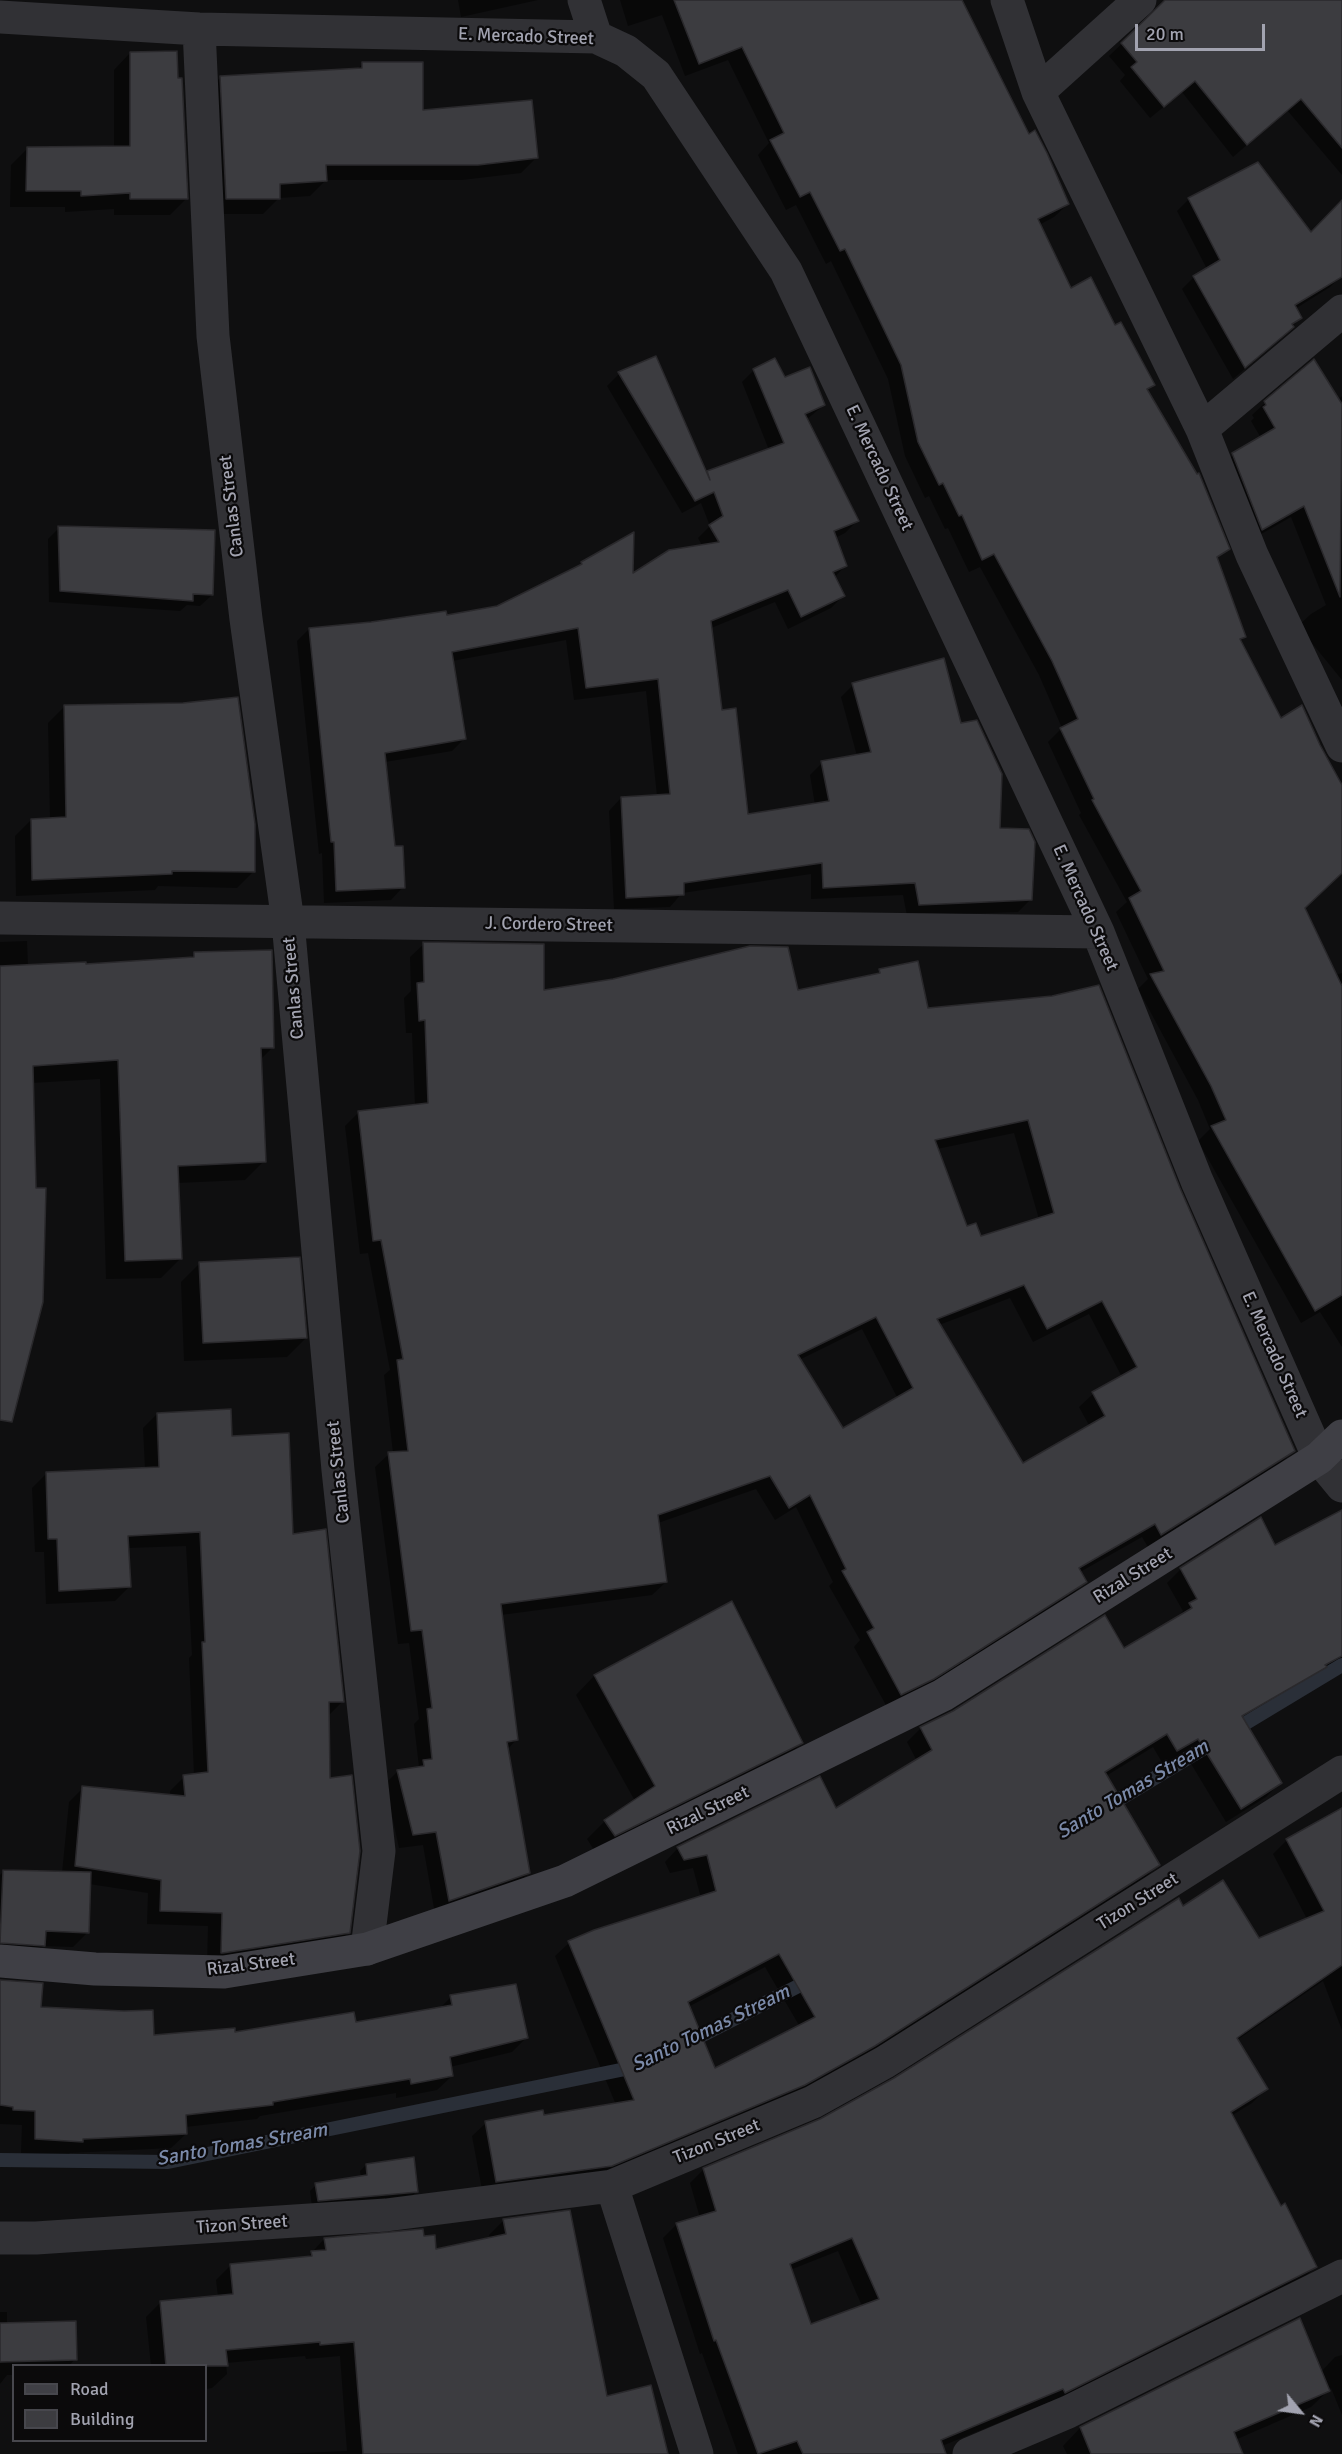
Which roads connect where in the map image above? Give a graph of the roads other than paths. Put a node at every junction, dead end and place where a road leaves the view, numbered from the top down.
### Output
1 (584, 0) edge
2 (1007, 0) edge
3 (1140, 0) edge
4 (0, 17) edge
5 (199, 29) junction
6 (596, 37) junction
7 (1038, 92) junction
8 (1342, 311) edge
9 (1202, 429) junction
10 (1342, 746) edge
11 (0, 918) edge
12 (288, 922) junction
13 (1098, 932) junction
14 (1330, 1447) edge
15 (1342, 1486) edge
16 (1342, 1772) edge
17 (367, 1948) junction
18 (0, 1960) edge
19 (612, 2186) junction
20 (0, 2238) edge
21 (1342, 2276) edge
22 (697, 2454) edge
23 (969, 2454) edge

1 - 6 street
2 - 7 street
3 - 7 street
4 - 5 street, E. Mercado Street
5 - 6 street, E. Mercado Street
5 - 12 street, Canlas Street
6 - 13 street, E. Mercado Street
7 - 9 street
8 - 9 street
9 - 10 street
11 - 12 street, J. Cordero Street
12 - 13 street, J. Cordero Street
12 - 17 street, Canlas Street
13 - 14 street, E. Mercado Street
14 - 15 street, E. Mercado Street
14 - 17 street, Rizal Street
16 - 19 street, Tizon Street
17 - 18 street, Rizal Street
19 - 20 street, Tizon Street
19 - 22 street
21 - 23 street

